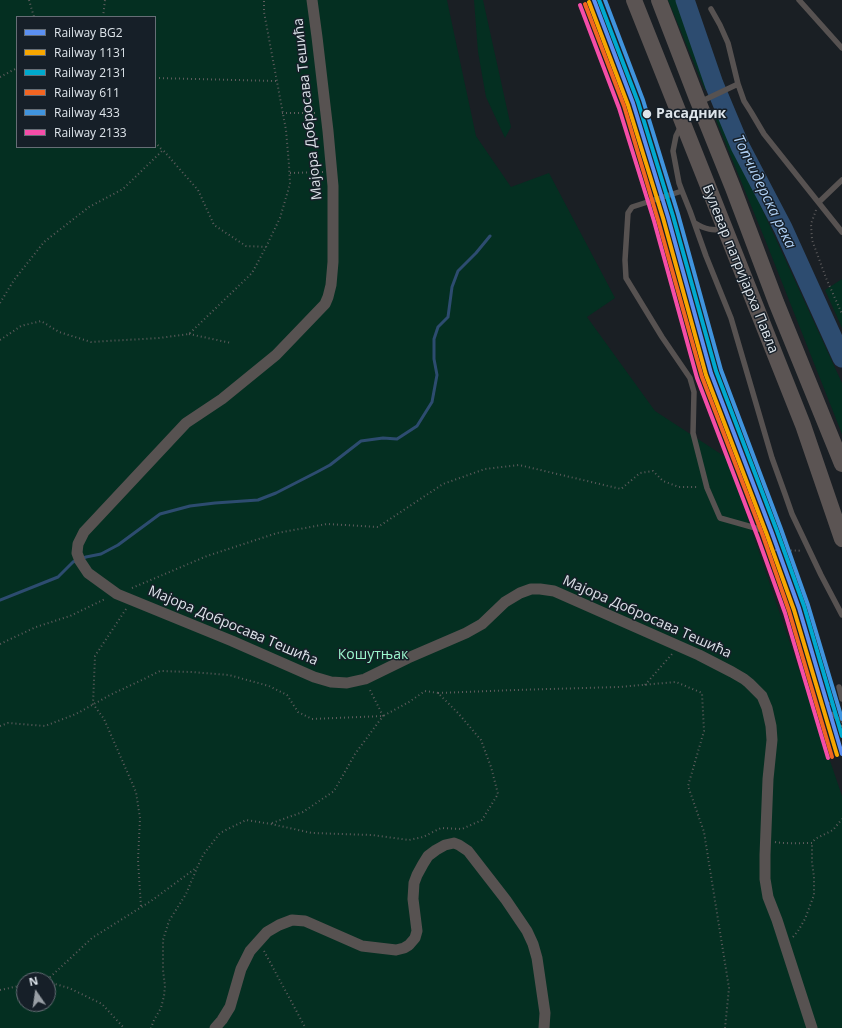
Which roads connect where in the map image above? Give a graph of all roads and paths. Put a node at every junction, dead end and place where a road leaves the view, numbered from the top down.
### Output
1 (29, 0) edge
2 (105, 0) edge
3 (264, 0) edge
4 (312, 0) edge
5 (634, 0) edge
6 (659, 0) edge
7 (799, 0) edge
8 (711, 10) dead end
9 (34, 16) edge
10 (103, 16) edge
11 (842, 48) edge
12 (16, 69) edge
13 (0, 77) edge
14 (156, 78) edge
15 (276, 81) junction
16 (738, 84) junction
17 (701, 101) junction
18 (282, 113) junction
19 (325, 113) junction
20 (682, 122) junction
21 (156, 143) edge
22 (163, 150) junction
23 (332, 171) junction
24 (290, 173) junction
25 (842, 180) edge
26 (682, 192) junction
27 (819, 202) junction
28 (695, 223) junction
29 (725, 230) junction
30 (842, 232) edge
31 (266, 247) junction
32 (0, 303) edge
33 (842, 314) edge
34 (189, 334) junction
35 (0, 340) edge
36 (231, 343) dead end
37 (842, 464) edge
38 (706, 488) junction
39 (759, 529) joint
40 (842, 539) edge
41 (811, 553) junction
42 (118, 594) junction
43 (132, 600) junction
44 (842, 615) edge
45 (0, 644) edge
46 (679, 646) junction
47 (365, 679) junction
48 (645, 685) junction
49 (839, 688) dead end
50 (438, 693) junction
51 (842, 699) edge
52 (93, 704) junction
53 (383, 716) junction
54 (0, 726) edge
55 (842, 819) edge
56 (271, 824) junction
57 (765, 841) junction
58 (812, 843) junction
59 (196, 868) junction
60 (141, 908) junction
61 (259, 941) junction
62 (786, 946) junction
63 (56, 972) edge
64 (56, 984) edge
65 (16, 987) edge
66 (0, 990) edge
67 (124, 1028) edge
68 (151, 1028) edge
69 (215, 1028) edge
70 (305, 1028) edge
71 (544, 1028) edge
72 (725, 1028) edge
73 (812, 1028) edge

1 - 9 path
2 - 10 path
3 - 15 path
4 - 19 street, Мајора Добросава Тешића
5 - 20 main road, Булевар патријарха Павла
6 - 17 main road, Булевар патријарха Павла
7 - 11 lane
8 - 16 lane
12 - 13 path
14 - 15 path
15 - 18 path
16 - 17 lane
16 - 27 lane
17 - 37 main road, Булевар патријарха Павла
18 - 19 path
18 - 24 path
19 - 23 street, Мајора Добросава Тешића
20 - 26 lane
20 - 29 main road, Булевар патријарха Павла
21 - 22 path
22 - 31 path
22 - 32 path
23 - 24 path
23 - 42 street, Мајора Добросава Тешића
24 - 31 path
25 - 27 lane
26 - 28 lane
26 - 38 lane
27 - 30 lane
27 - 33 path
28 - 29 lane
28 - 41 lane
29 - 40 main road, Булевар патријарха Павла
31 - 34 path
34 - 35 path
34 - 36 path
38 - 39 lane
38 - 42 path
39 - 41 path
41 - 44 lane
42 - 43 street, Мајора Добросава Тешића
42 - 45 path
43 - 47 street, Мајора Добросава Тешића
43 - 52 path
46 - 47 street, Мајора Добросава Тешића
46 - 48 path
46 - 57 street, Мајора Добросава Тешића
47 - 53 path
48 - 50 path
48 - 72 path
49 - 51 lane
50 - 53 path
50 - 56 path
52 - 53 path
52 - 54 path
52 - 60 path
53 - 56 path
55 - 58 path
56 - 59 path
57 - 58 path
57 - 62 street, Мајора Добросава Тешића
58 - 62 path
59 - 60 path
59 - 68 path
60 - 63 path
61 - 69 street
61 - 70 path
61 - 71 street
62 - 73 street, Мајора Добросава Тешића
64 - 67 path
65 - 66 path

